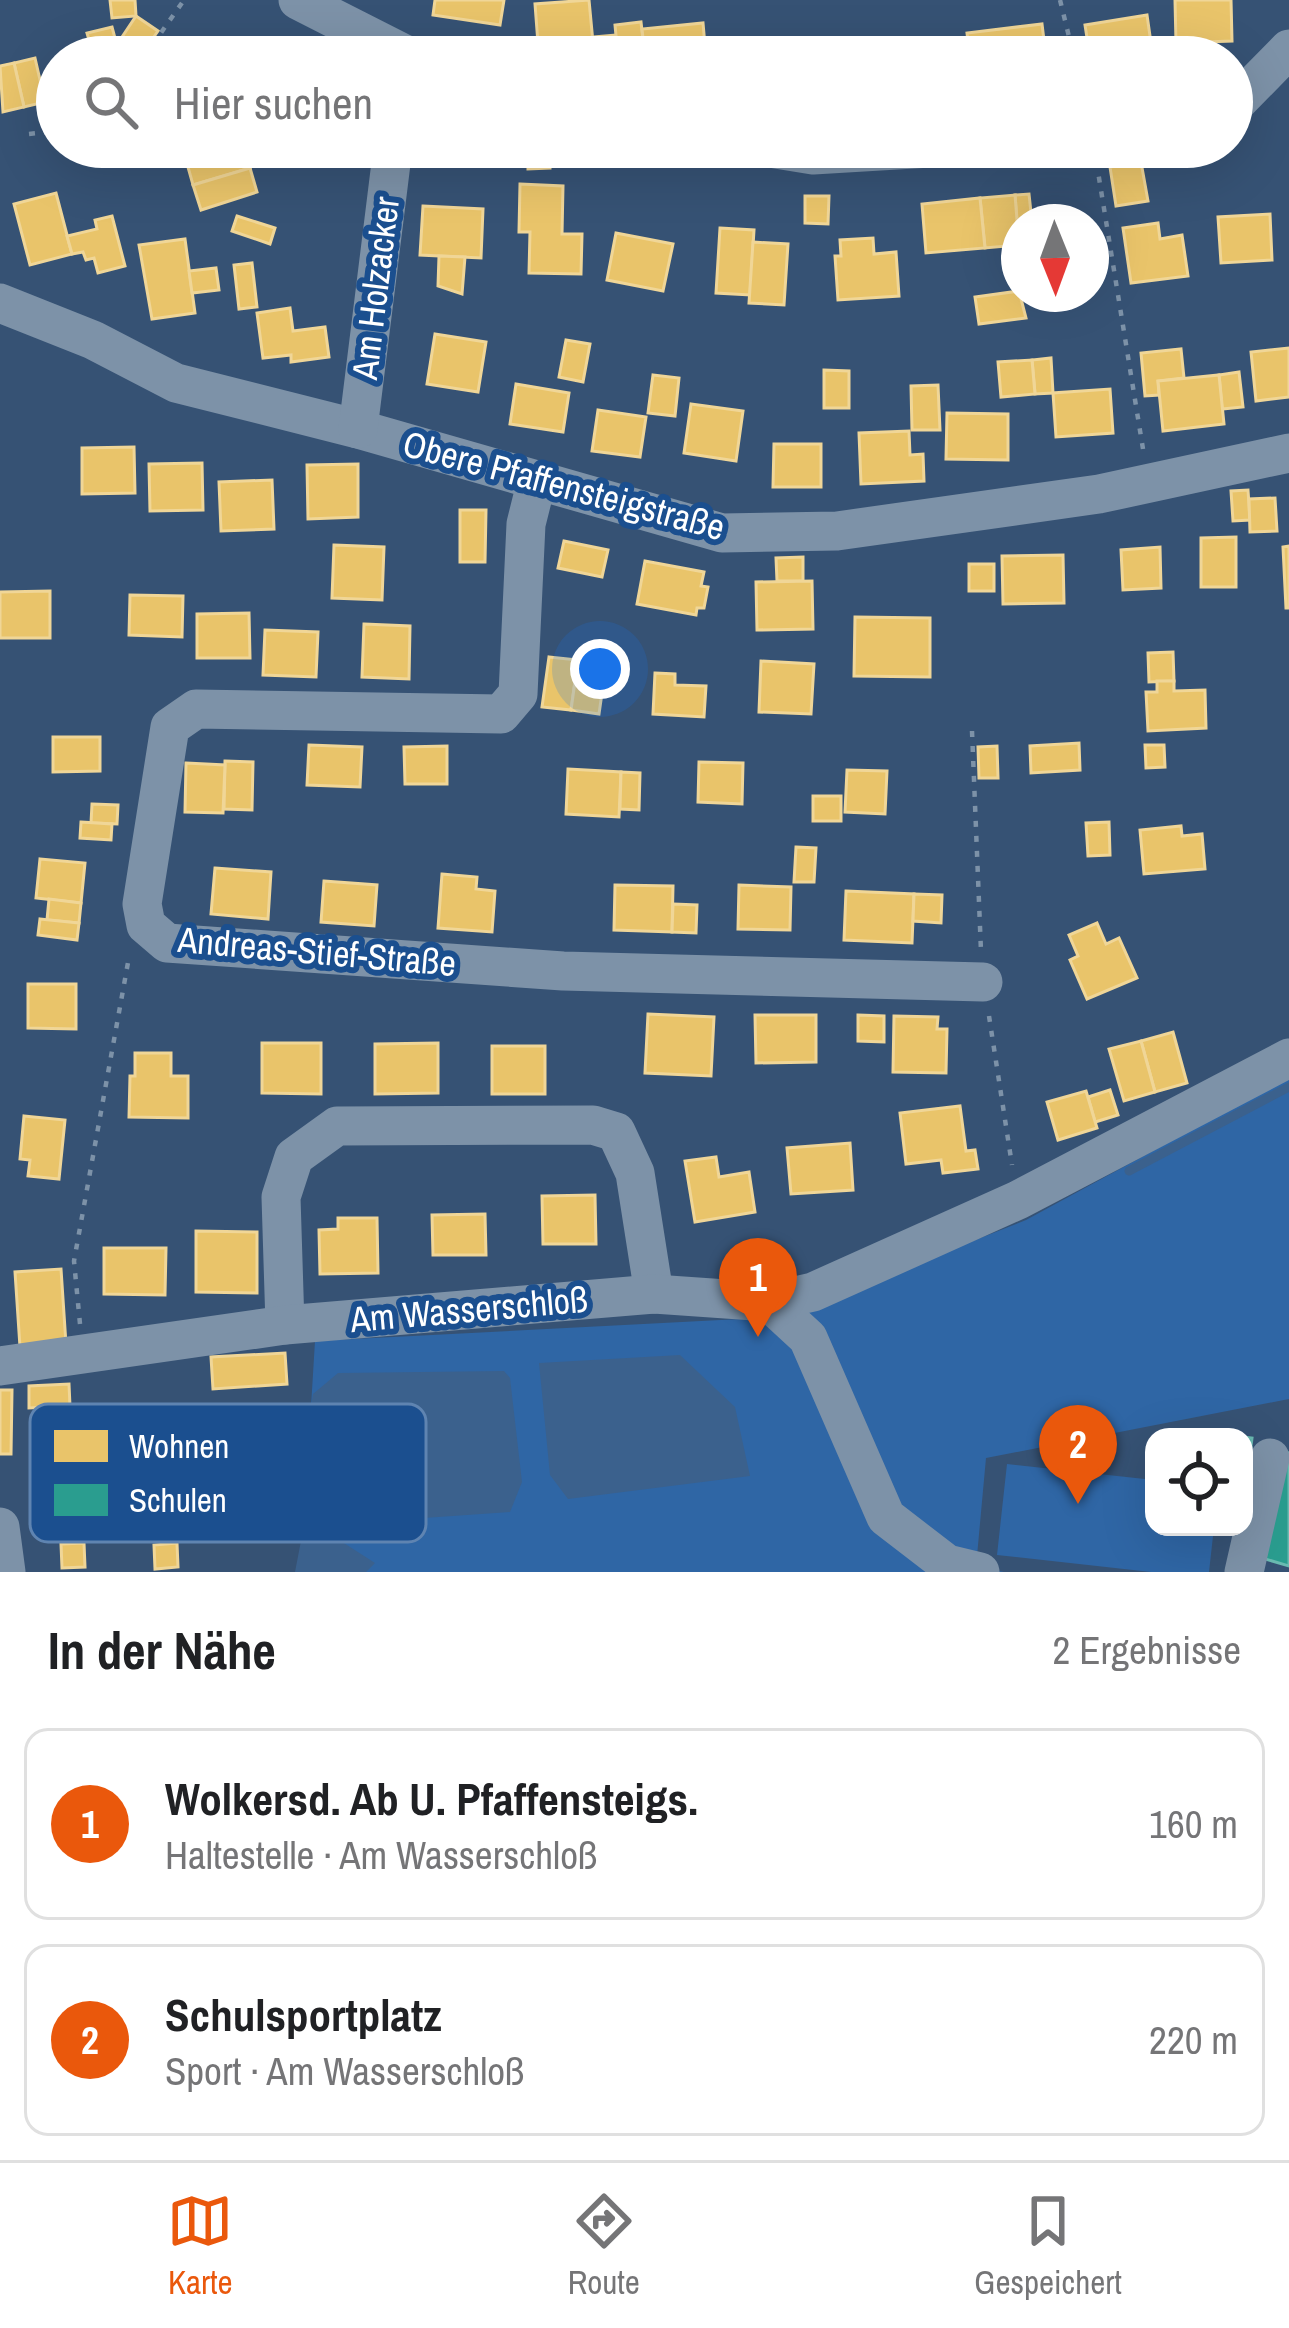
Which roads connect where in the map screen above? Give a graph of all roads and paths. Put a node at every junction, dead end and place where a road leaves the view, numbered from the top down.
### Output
1 (184, 0) edge
2 (298, 0) edge
3 (1060, 0) edge
4 (159, 36) edge
5 (369, 36) edge
6 (1069, 36) edge
7 (1289, 49) edge
8 (1253, 86) edge
9 (36, 133) edge
10 (29, 134) dead end
11 (390, 168) edge
12 (1097, 168) edge
13 (0, 303) edge
14 (358, 429) junction
15 (1289, 453) edge
16 (537, 480) junction
17 (1149, 485) junction
18 (972, 731) dead end
19 (146, 926) junction
20 (983, 982) junction
21 (1289, 1058) edge
22 (1018, 1200) junction
23 (654, 1294) junction
24 (770, 1302) junction
25 (285, 1324) junction
26 (83, 1353) junction
27 (0, 1366) edge
28 (1270, 1458) dead end
29 (0, 1527) edge
30 (6, 1572) edge
31 (980, 1572) edge
32 (1244, 1572) edge

1 - 4 path
2 - 5 street
3 - 6 path
7 - 8 street
9 - 10 path
11 - 14 street, Am Holzacker
12 - 17 path
13 - 14 street, Obere Pfaffensteigstraße
14 - 16 street, Obere Pfaffensteigstraße
15 - 17 street, Obere Pfaffensteigstraße
16 - 17 street, Obere Pfaffensteigstraße
16 - 19 street, Andreas-Stief-Straße
18 - 20 path
19 - 20 street, Andreas-Stief-Straße
19 - 26 path
20 - 22 path
21 - 22 street, Am Wasserschloß
22 - 24 street, Am Wasserschloß
23 - 24 street, Am Wasserschloß
23 - 25 street, Am Wasserschloß
23 - 25 street
24 - 31 street
25 - 26 street, Am Wasserschloß
26 - 27 street, Am Wasserschloß
28 - 32 street
29 - 30 street

